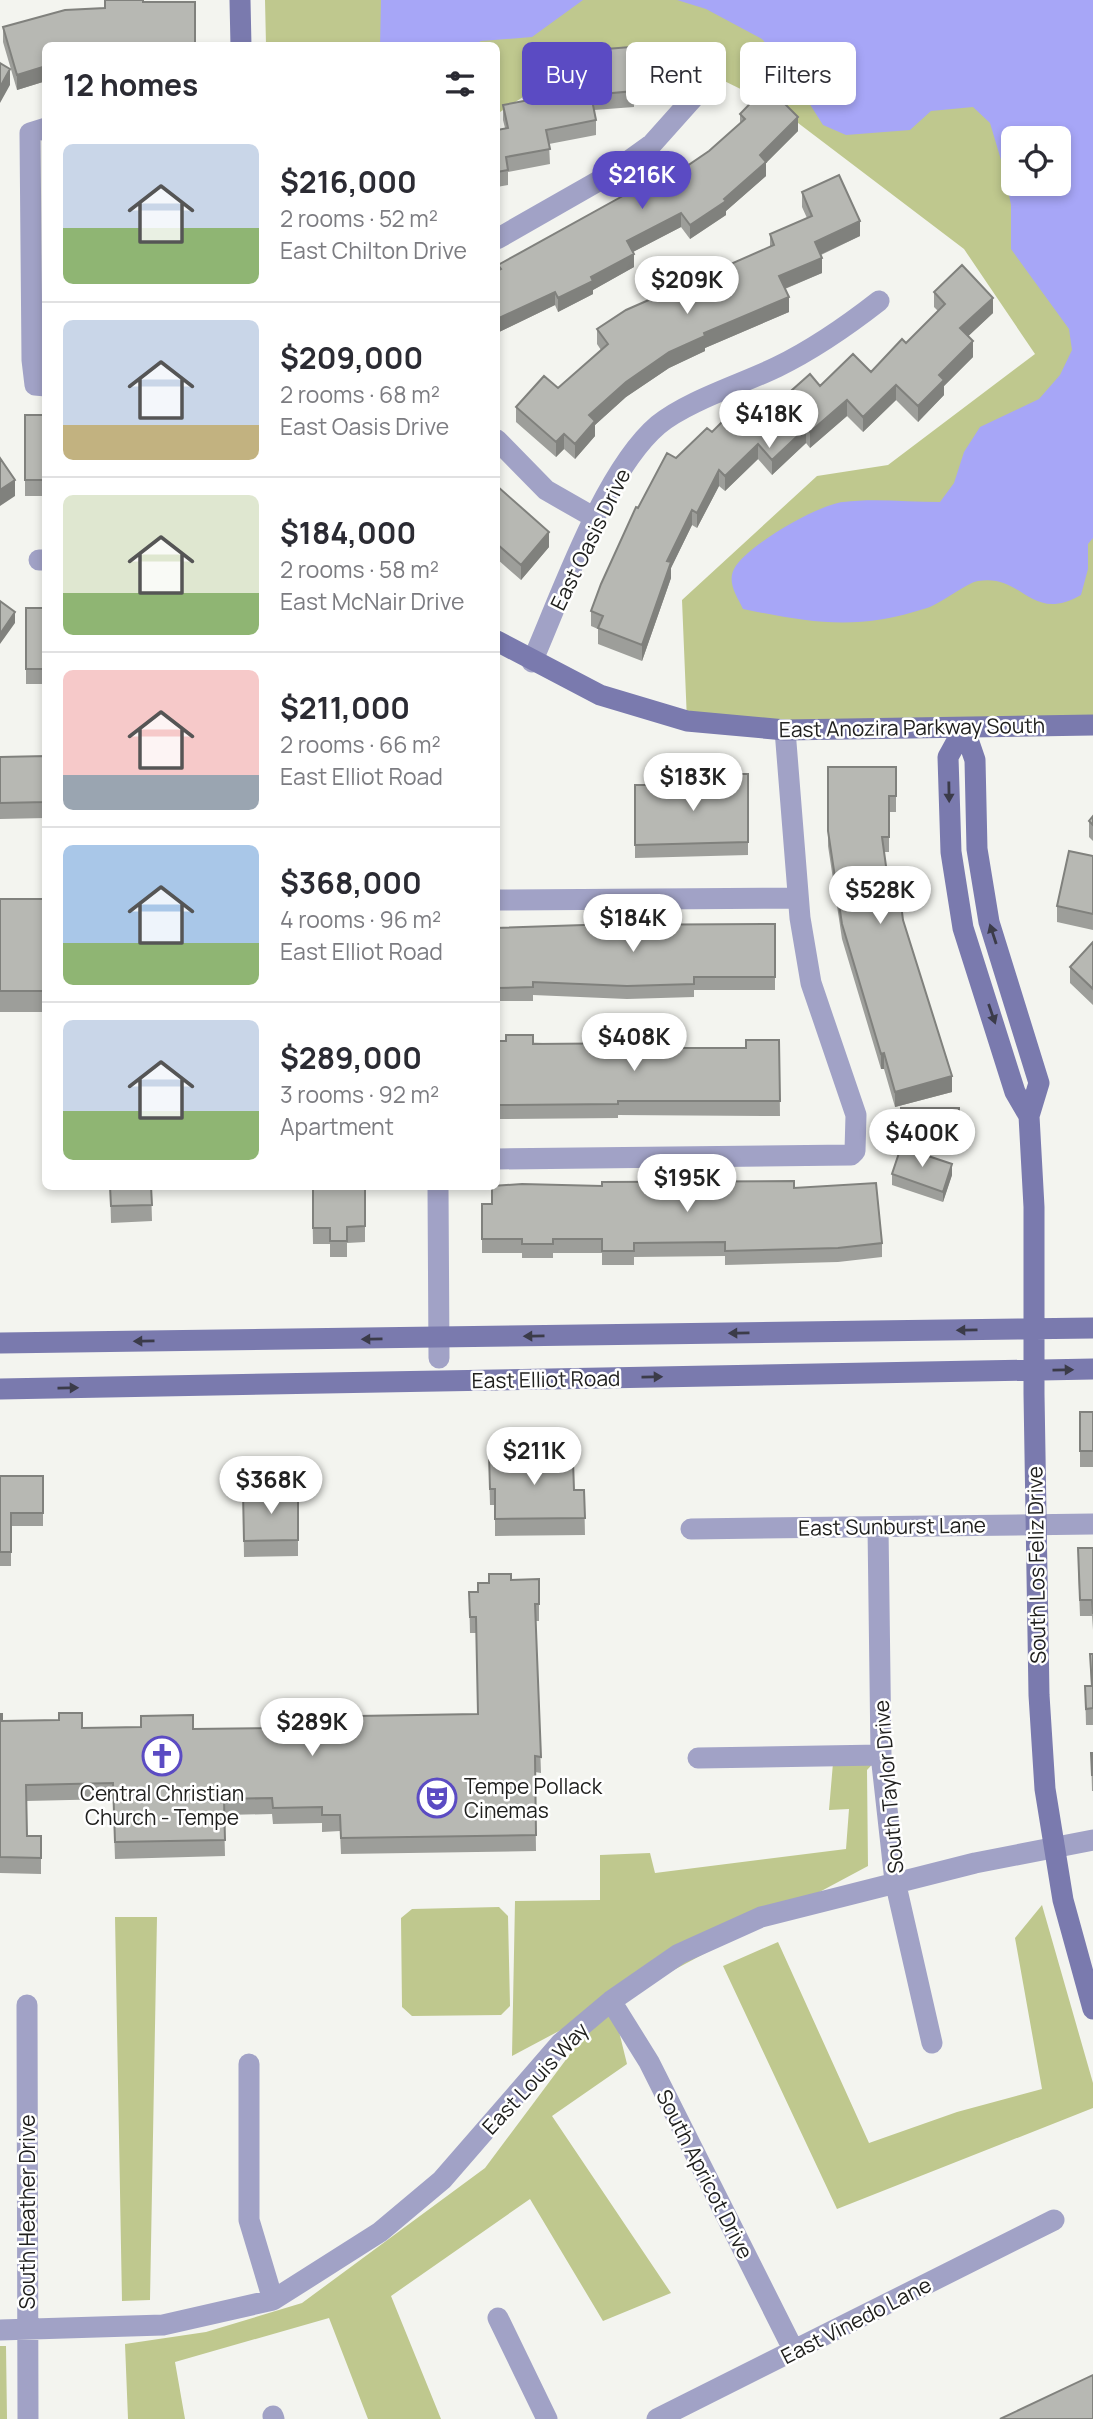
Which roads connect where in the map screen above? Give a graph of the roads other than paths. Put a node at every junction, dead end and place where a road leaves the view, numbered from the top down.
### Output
1 (240, 0) edge
2 (241, 42) edge
3 (687, 105) edge
4 (38, 130) edge
5 (500, 237) edge
6 (879, 301) dead end
7 (40, 385) edge
8 (500, 443) edge
9 (596, 518) junction
10 (500, 643) edge
11 (532, 663) junction
12 (1093, 725) edge
13 (964, 728) junction
14 (785, 730) junction
15 (797, 898) junction
16 (500, 900) edge
17 (500, 1159) edge
18 (438, 1190) edge
19 (1093, 1328) edge
20 (1035, 1329) junction
21 (0, 1343) edge
22 (440, 1348) junction
23 (1093, 1369) edge
24 (1034, 1370) junction
25 (0, 1389) edge
26 (1035, 1522) junction
27 (1093, 1524) edge
28 (878, 1527) junction
29 (691, 1529) dead end
30 (881, 1755) junction
31 (698, 1758) dead end
32 (1093, 1840) edge
33 (1054, 1847) junction
34 (895, 1881) junction
35 (611, 2001) junction
36 (27, 2005) dead end
37 (1093, 2009) edge
38 (932, 2043) dead end
39 (249, 2064) dead end
40 (1054, 2220) dead end
41 (273, 2300) junction
42 (498, 2318) dead end
43 (0, 2330) edge
44 (27, 2330) junction
45 (794, 2351) junction
46 (27, 2419) edge
47 (547, 2419) edge
48 (657, 2419) edge

1 - 2 main road
3 - 5 street
4 - 7 street
6 - 9 street, East Oasis Drive
8 - 9 street
9 - 11 street, East Oasis Drive
10 - 11 main road, East Anozira Parkway South
11 - 14 main road, East Anozira Parkway South
12 - 13 main road, East Anozira Parkway South
13 - 14 main road, East Anozira Parkway South
13 - 20 main road, South Los Feliz Drive
14 - 15 street
15 - 16 street
15 - 17 street
18 - 22 street
19 - 20 main road, East Elliot Road
20 -> 22 main road, East Elliot Road
20 - 24 main road, South Los Feliz Drive
22 -> 21 main road, East Elliot Road
24 -> 23 main road, East Elliot Road
25 -> 24 main road, East Elliot Road
24 - 26 main road, South Los Feliz Drive
26 - 27 street, East Sunburst Lane
26 - 28 street, East Sunburst Lane
26 - 33 main road, South Los Feliz Drive
28 - 29 street, East Sunburst Lane
28 - 30 street, South Taylor Drive
30 - 31 street
30 - 34 street, South Taylor Drive
32 - 33 street, East Louis Way
33 - 34 street, East Louis Way
33 - 37 main road, South Los Feliz Drive
34 - 35 street, East Louis Way
34 - 38 street, South Taylor Drive
35 - 41 street, East Louis Way
35 - 45 street, South Apricot Drive
36 - 44 street, South Heather Drive
39 - 41 street
40 - 45 street, East Vinedo Lane
41 - 44 street, East Louis Way
42 - 47 street
43 - 44 street, East Louis Way
44 - 46 street, South Heather Drive
45 - 48 street, East Vinedo Lane

